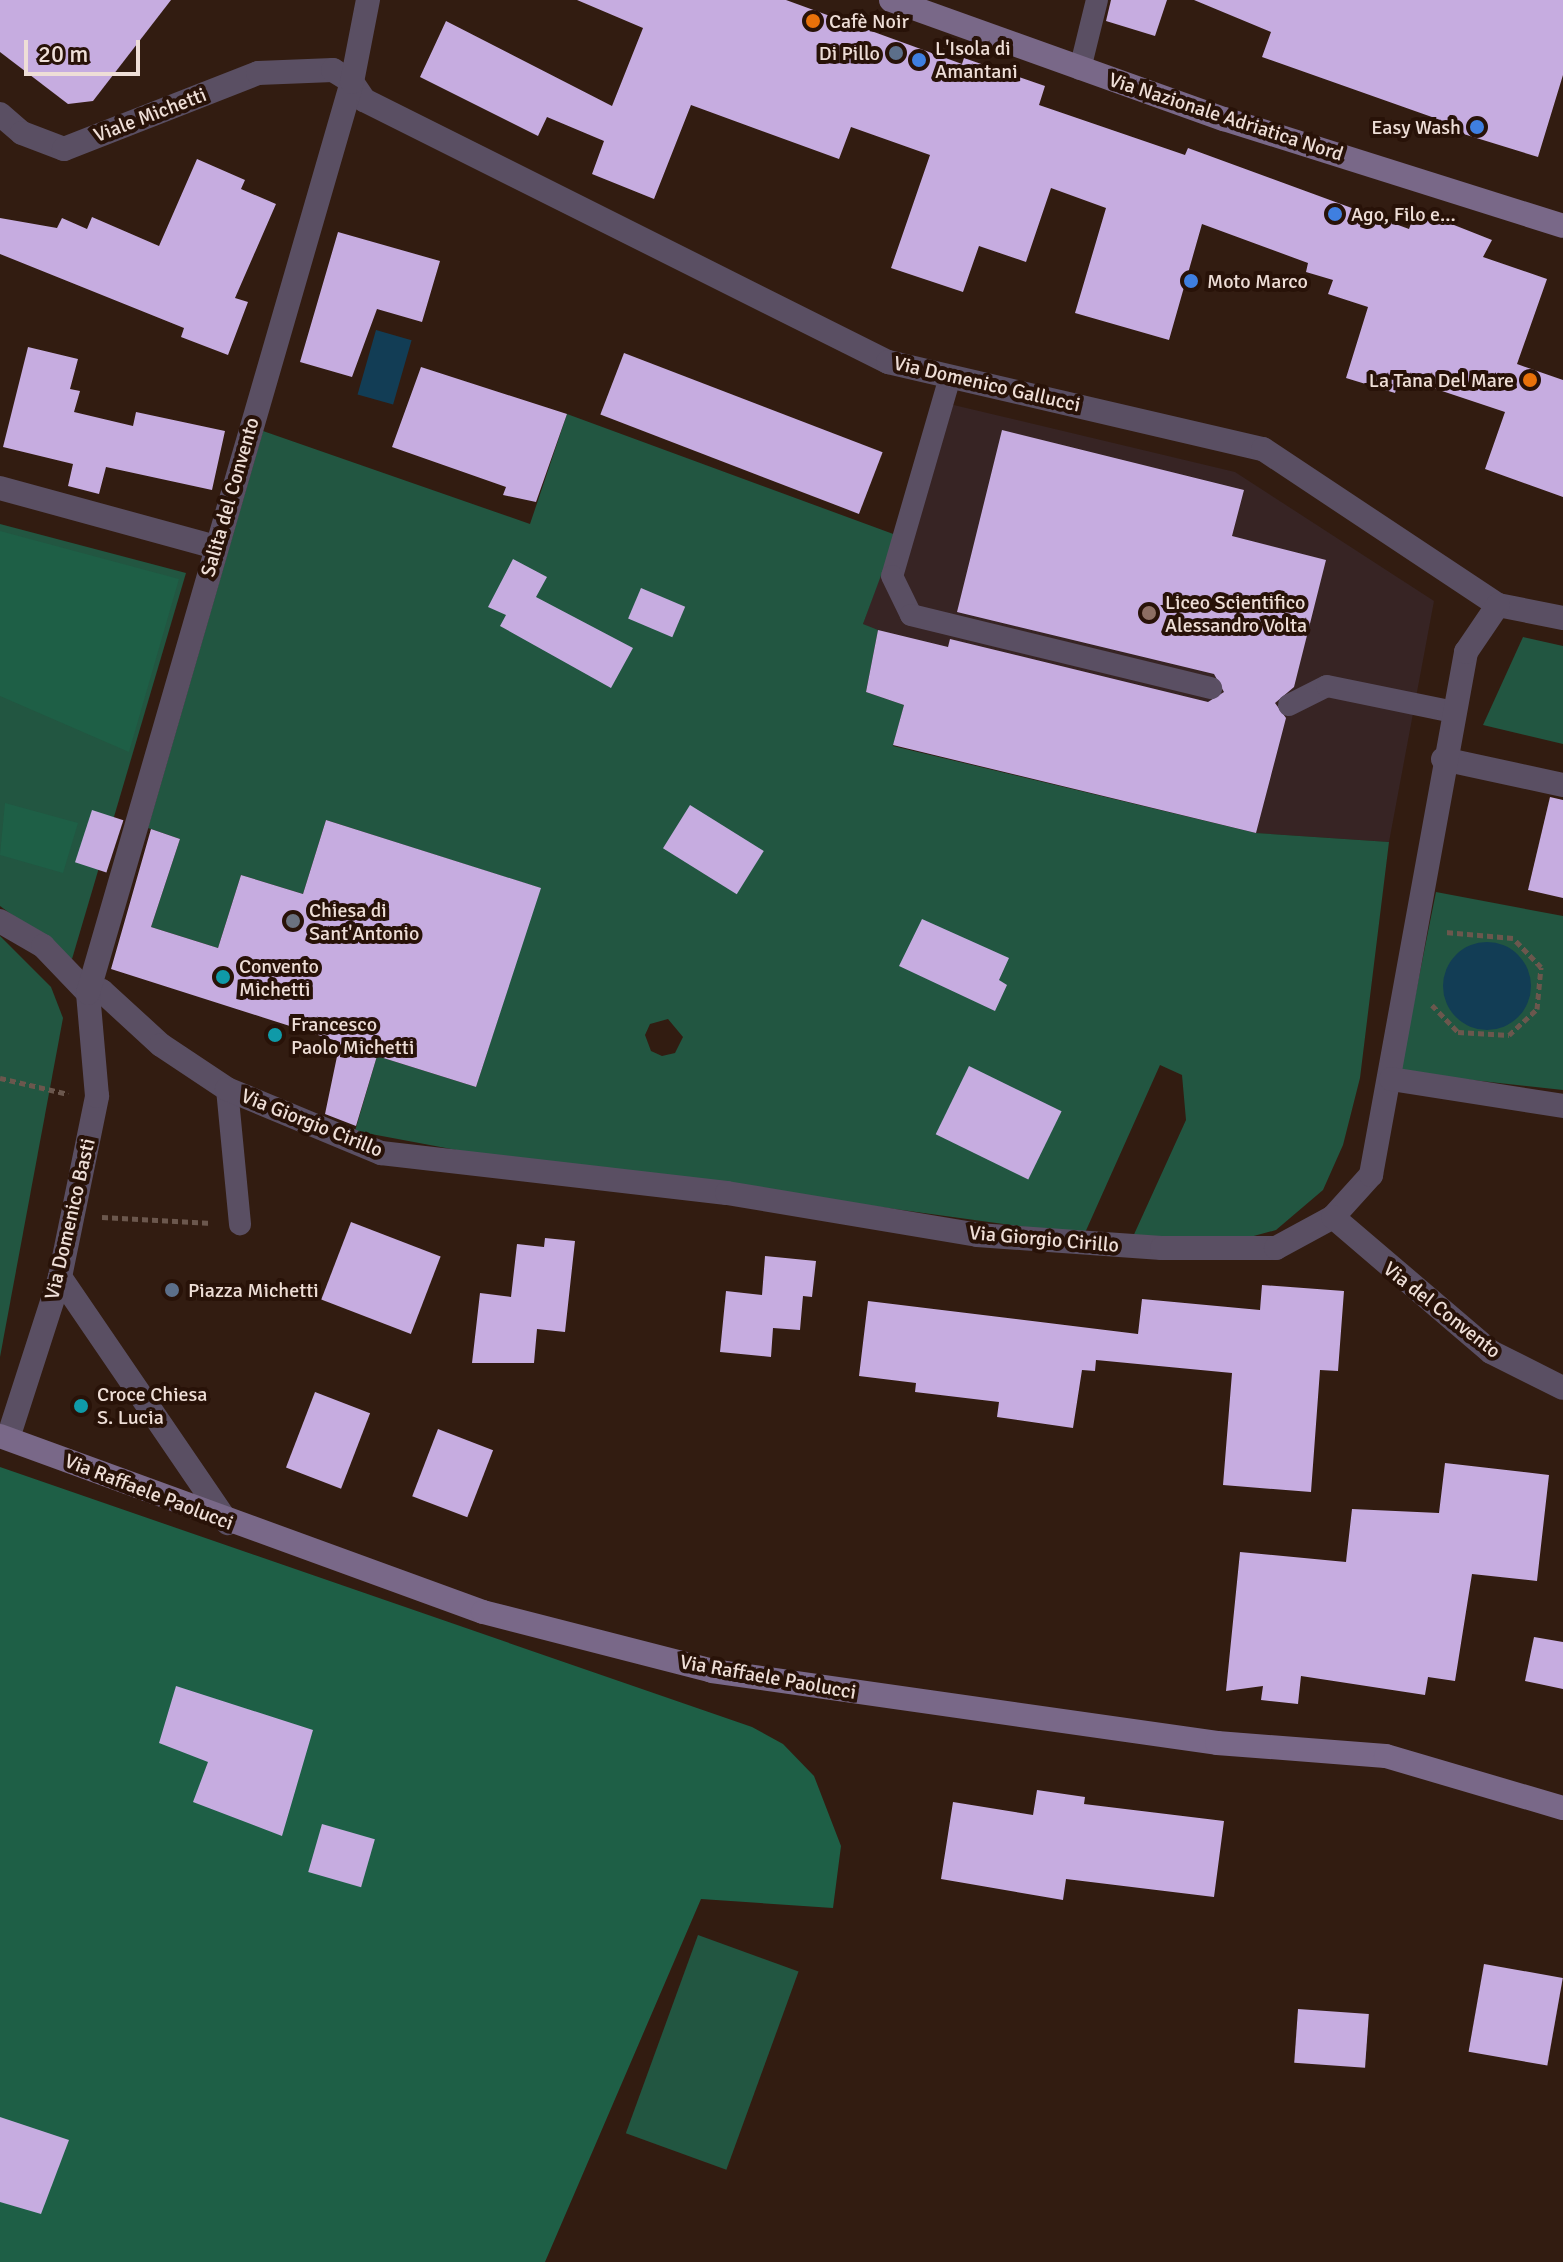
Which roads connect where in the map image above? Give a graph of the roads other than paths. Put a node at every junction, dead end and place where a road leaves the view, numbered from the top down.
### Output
1 (368, 0) edge
2 (891, 0) edge
3 (1097, 0) edge
4 (1080, 69) junction
5 (352, 82) junction
6 (0, 114) edge
7 (1563, 226) edge
8 (950, 377) junction
9 (0, 488) edge
10 (215, 547) junction
11 (1498, 605) junction
12 (1563, 618) edge
13 (1211, 688) dead end
14 (1289, 705) dead end
15 (1454, 712) junction
16 (1443, 759) junction
17 (1563, 785) edge
18 (0, 921) edge
19 (88, 993) junction
20 (1391, 1079) junction
21 (227, 1089) junction
22 (1563, 1106) edge
23 (1333, 1217) junction
24 (240, 1224) road end
25 (60, 1277) junction
26 (1563, 1388) edge
27 (4, 1437) edge
28 (228, 1523) junction
29 (1563, 1808) edge

1 - 5 street, Salita del Convento
2 - 4 main road, Via Nazionale Adriatica Nord
3 - 4 lane
4 - 7 main road, Via Nazionale Adriatica Nord
5 - 6 street, Viale Michetti
5 - 8 street, Via Domenico Gallucci
5 - 10 street, Salita del Convento
8 - 11 street, Via Domenico Gallucci
8 - 13 lane
9 - 10 street
10 - 19 street, Salita del Convento
11 - 12 street
11 - 15 street, Via Giorgio Cirillo
14 - 15 lane
15 - 16 street, Via Giorgio Cirillo
16 - 17 street
16 - 20 street, Via Giorgio Cirillo
18 - 19 street
19 - 21 street, Via Giorgio Cirillo
19 - 25 street, Via Domenico Basti
20 - 22 street
20 - 23 street, Via Giorgio Cirillo
21 - 23 street, Via Giorgio Cirillo
21 - 24 lane
23 - 26 street, Via del Convento
25 - 27 street, Via Domenico Basti
25 - 28 street
27 - 28 main road, Via Raffaele Paolucci
28 - 29 main road, Via Raffaele Paolucci

